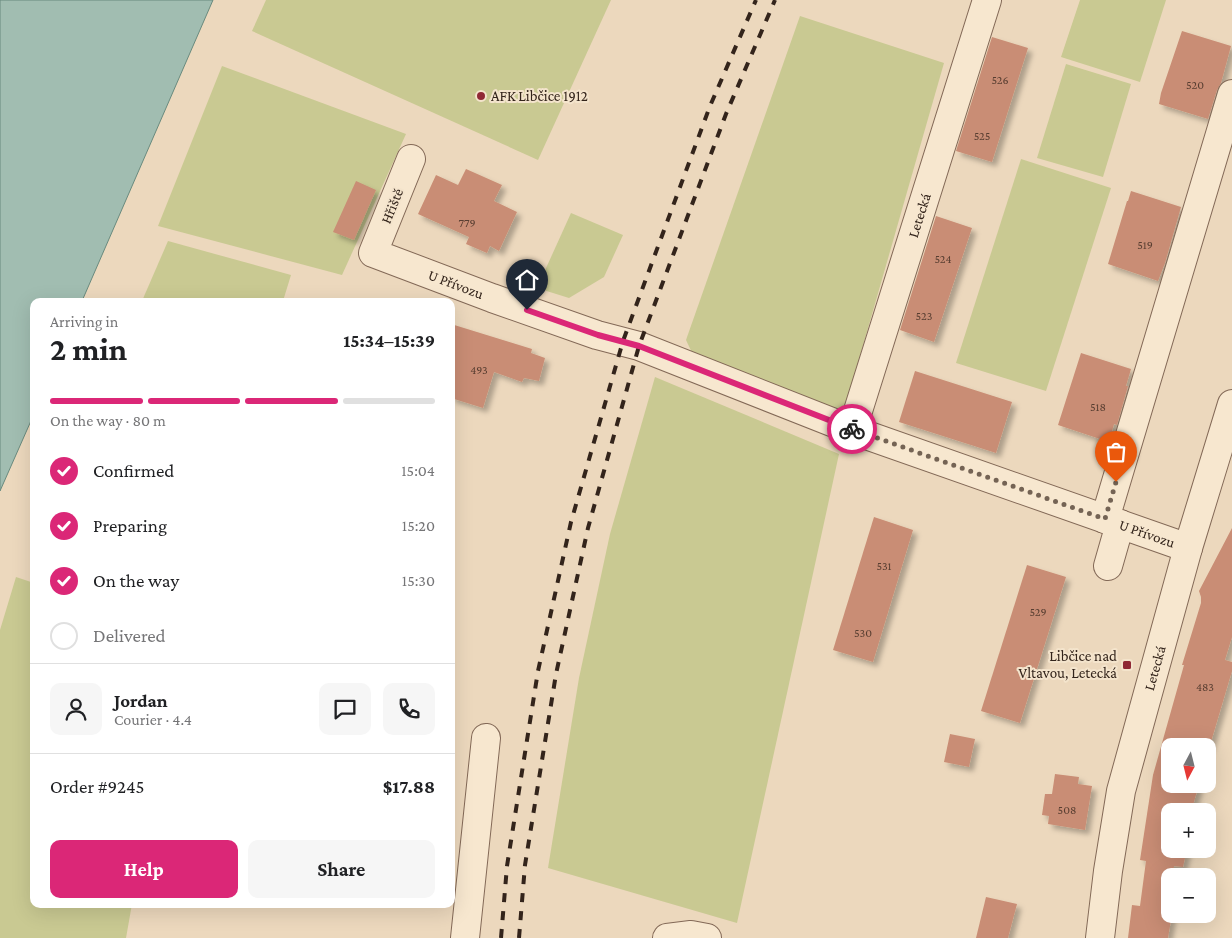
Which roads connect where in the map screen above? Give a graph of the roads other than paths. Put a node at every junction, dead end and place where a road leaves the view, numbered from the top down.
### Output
1 (987, 0) edge
2 (1232, 94) edge
3 (411, 159) dead end
4 (373, 253) joint
5 (1232, 404) edge
6 (852, 430) junction
7 (1113, 522) junction
8 (1188, 548) junction
9 (1108, 566) dead end
10 (486, 738) dead end
11 (465, 938) edge
12 (667, 938) edge
13 (707, 938) edge
14 (1100, 938) edge

1 - 6 street, Letecká
2 - 7 street
3 - 4 street, Hřiště
4 - 6 street, U Přívozu
5 - 8 street, Letecká
6 - 7 street, U Přívozu
7 - 8 street, U Přívozu
7 - 9 street
8 - 14 street, Letecká
10 - 11 street
12 - 13 street

